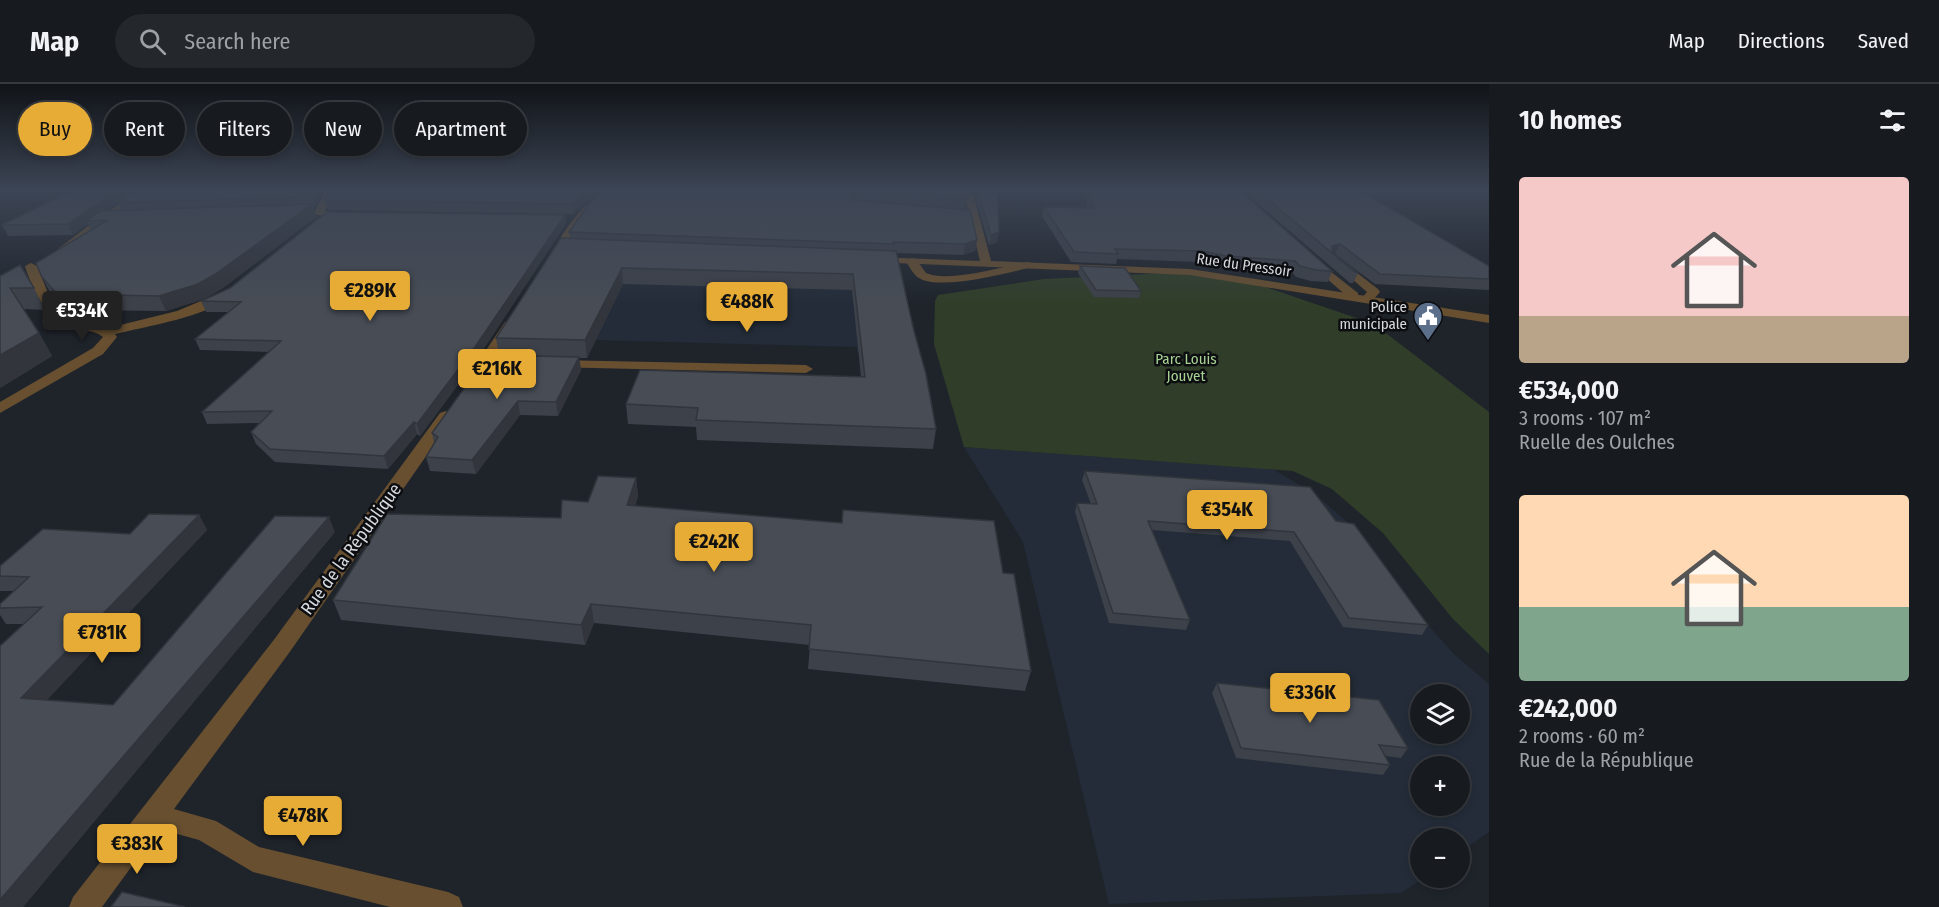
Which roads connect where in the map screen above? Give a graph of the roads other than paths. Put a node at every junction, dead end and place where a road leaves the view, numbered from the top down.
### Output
1 (92, 227) edge
2 (567, 227) edge
3 (976, 227) edge
4 (1305, 253) edge
5 (55, 255) edge
6 (859, 259) edge
7 (1334, 259) edge
8 (912, 261) junction
9 (986, 263) junction
10 (1028, 265) junction
11 (31, 266) dead end
12 (541, 277) edge
13 (234, 288) edge
14 (1354, 296) junction
15 (1367, 299) junction
16 (522, 305) edge
17 (1489, 319) edge
18 (107, 332) junction
19 (545, 364) edge
20 (806, 369) dead end
21 (0, 408) edge
22 (153, 815) junction
23 (84, 907) edge
24 (448, 907) edge

1 - 5 street
2 - 12 street
3 - 9 street
4 - 14 street
6 - 8 street, Rue du Pressoir
7 - 15 street
8 - 9 street, Rue du Pressoir
8 - 10 street
9 - 10 street, Rue du Pressoir
10 - 14 street, Rue du Pressoir
11 - 18 street
13 - 18 street
14 - 15 street, Rue du Pressoir
15 - 17 street, Rue du Pressoir
16 - 22 street, Rue de la République
18 - 21 street
19 - 20 street
22 - 23 street, Rue de la République
22 - 24 street

